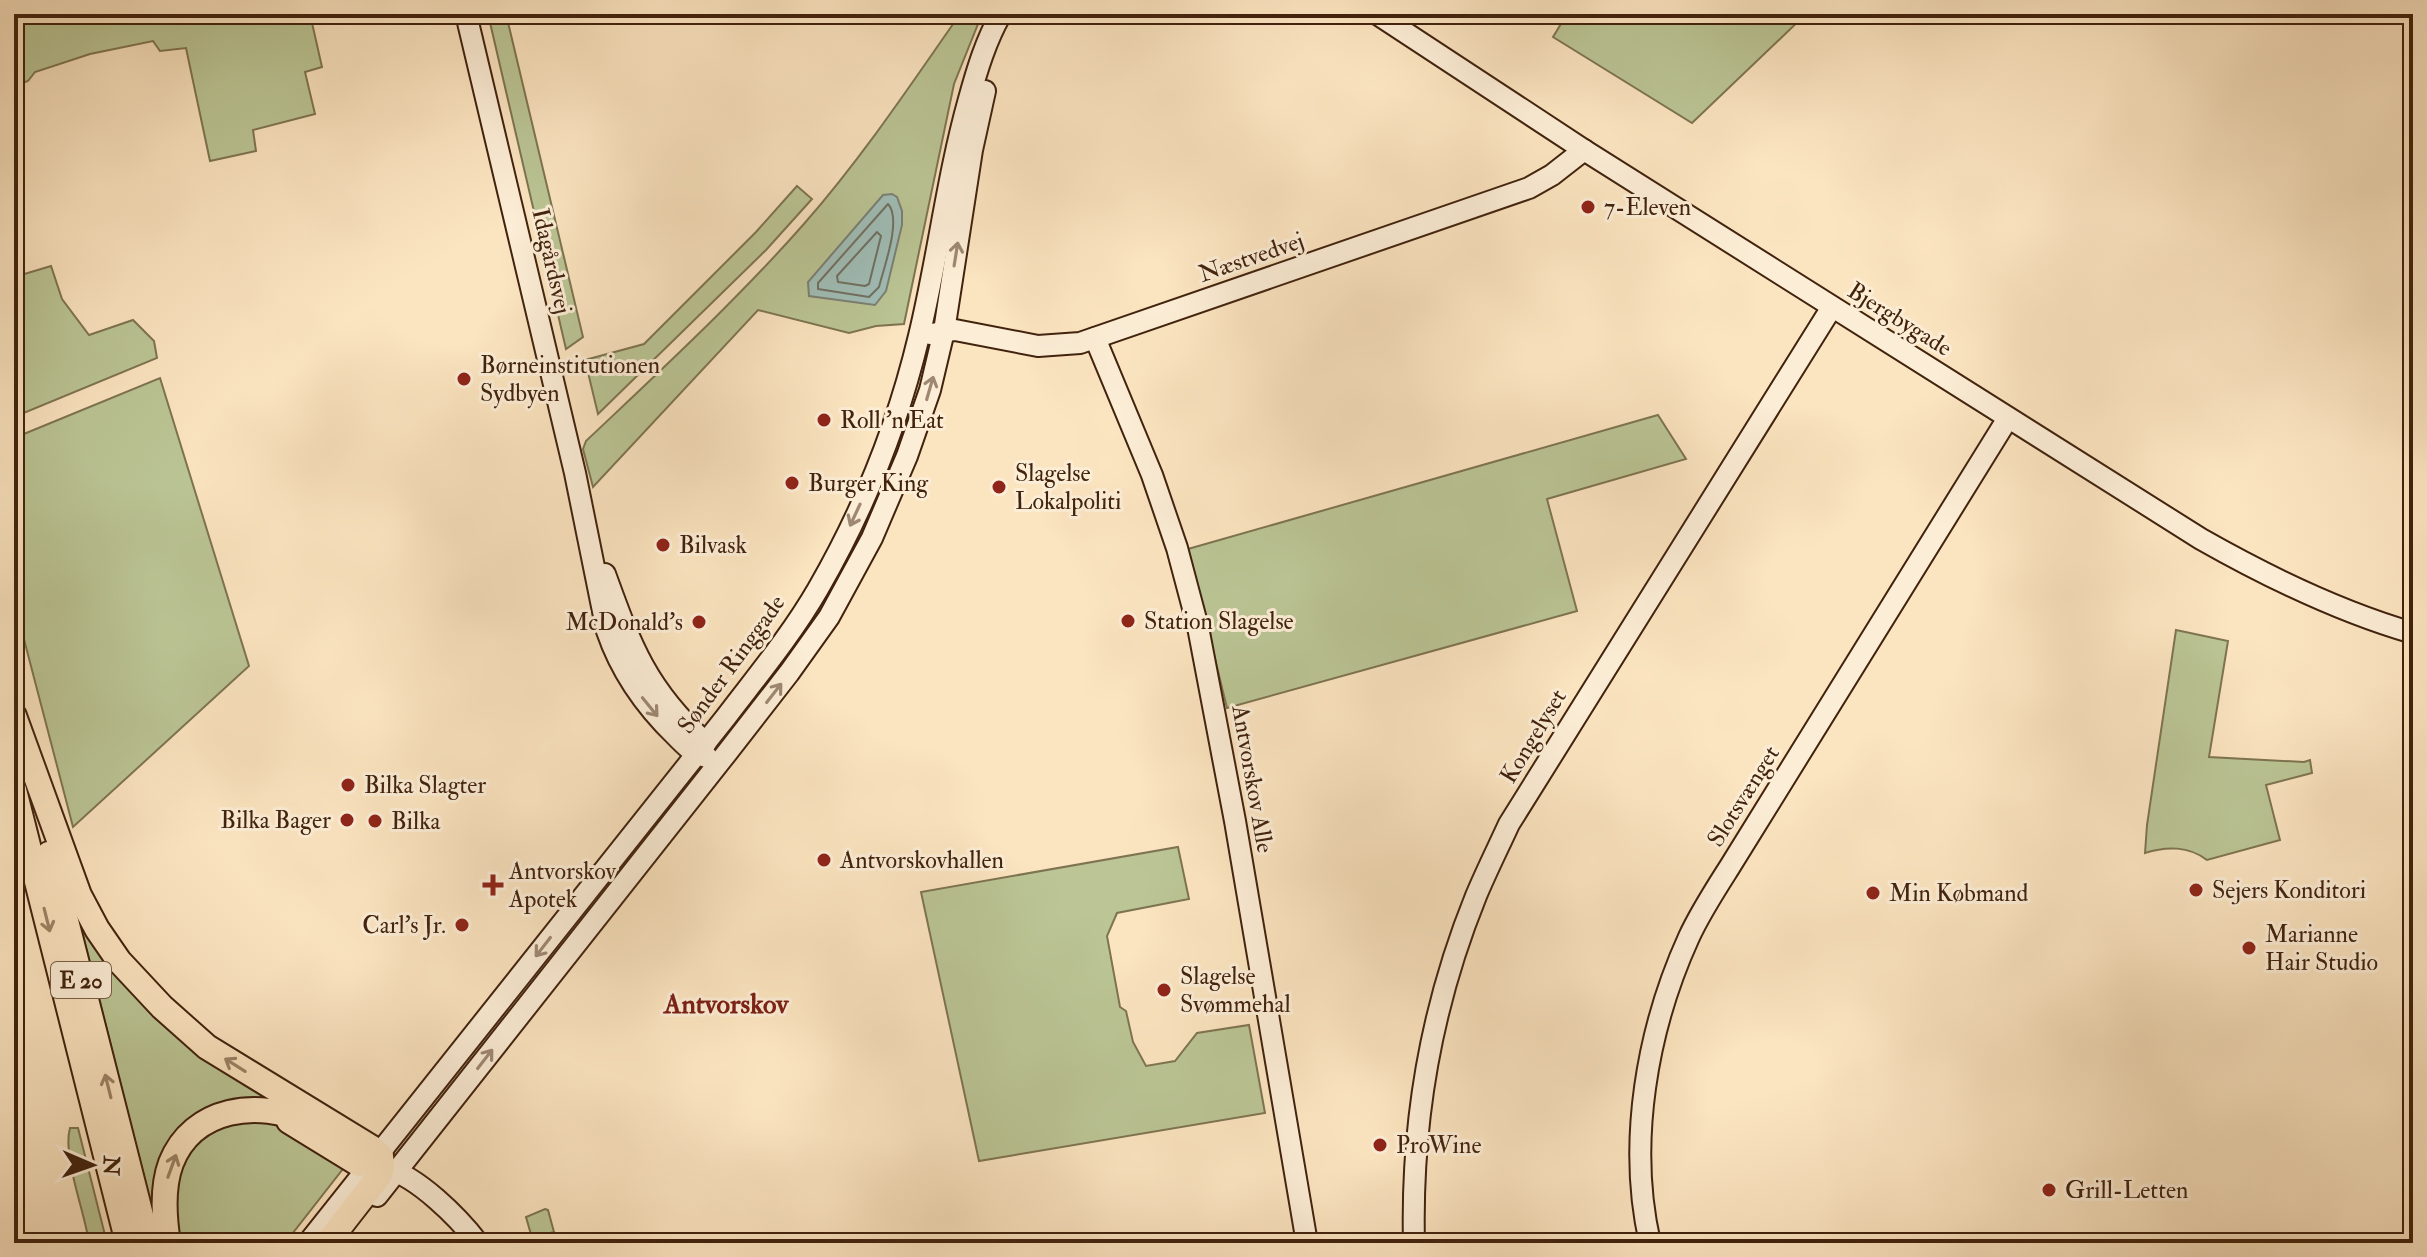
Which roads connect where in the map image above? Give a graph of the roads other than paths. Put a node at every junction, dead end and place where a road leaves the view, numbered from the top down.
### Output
1 (466, 14) edge
2 (1001, 14) edge
3 (1008, 14) edge
4 (1377, 14) edge
5 (1584, 150) junction
6 (1832, 307) junction
7 (944, 331) junction
8 (919, 336) junction
9 (1095, 338) junction
10 (2008, 418) junction
11 (2413, 633) edge
12 (14, 716) edge
13 (709, 752) junction
14 (14, 790) edge
15 (383, 1166) junction
16 (128, 1243) edge
17 (148, 1243) edge
18 (168, 1243) edge
19 (308, 1243) edge
20 (327, 1243) edge
21 (339, 1243) edge
22 (471, 1243) edge
23 (480, 1243) edge
24 (1307, 1243) edge
25 (1414, 1243) edge
26 (1650, 1243) edge

1 - 13 street, Idagårdsvej
2 - 8 street, Sønder Ringgade
7 -> 3 street, Sønder Ringgade
4 - 5 street, Bjergbygade
5 - 6 street, Bjergbygade
5 - 9 street, Næstvedvej
6 - 10 street, Bjergbygade
6 - 25 street, Kongelyset
7 - 8 street, Næstvedvej
7 - 9 street, Næstvedvej
13 -> 7 street, Sønder Ringgade
8 -> 13 street, Sønder Ringgade
9 - 24 street, Antvorskov Alle
10 - 11 street, Bjergbygade
10 - 26 street, Slotsvænget
15 -> 12 highway
17 -> 12 highway, E 20
13 -> 15 street, Sønder Ringgade
15 -> 13 street, Sønder Ringgade
14 -> 16 highway, E 20
18 -> 15 highway
15 - 19 street, Sønder Ringgade
15 - 20 highway
15 - 21 street, Sønder Ringgade
15 - 22 street
15 - 23 street

